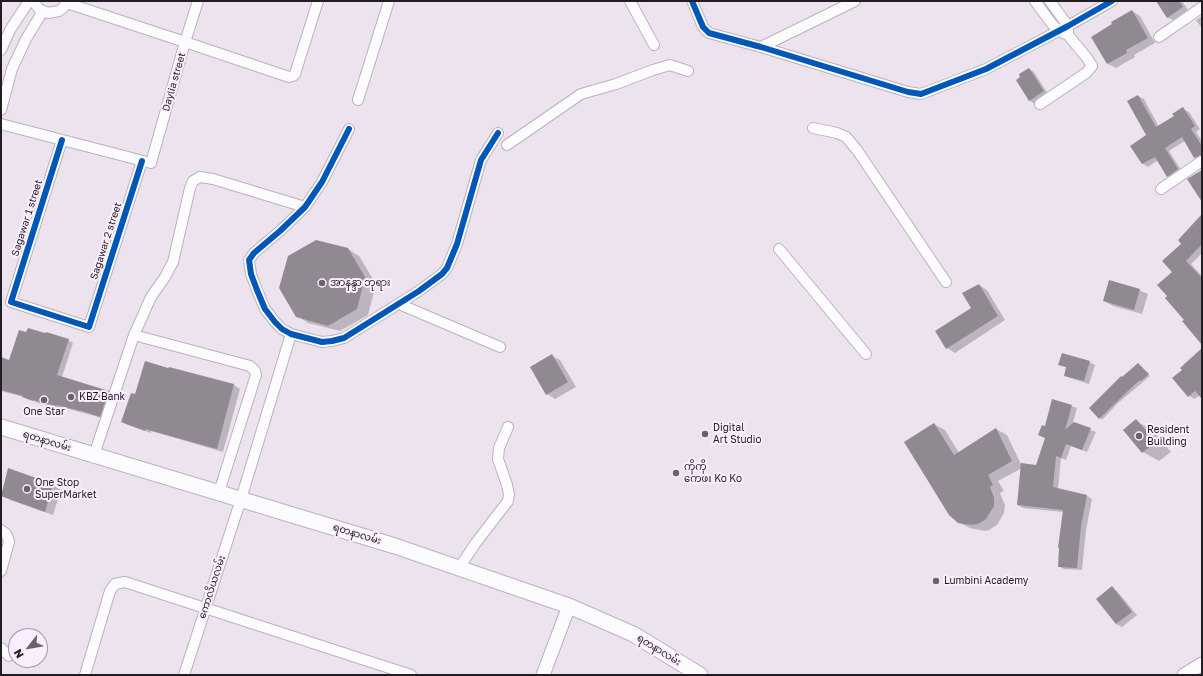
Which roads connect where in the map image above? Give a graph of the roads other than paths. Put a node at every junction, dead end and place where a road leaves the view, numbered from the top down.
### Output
1 (29, 1) edge
2 (33, 1) edge
3 (198, 1) edge
4 (318, 1) edge
5 (389, 1) edge
6 (630, 1) edge
7 (692, 1) edge
8 (855, 1) edge
9 (1035, 1) edge
10 (1050, 1) edge
11 (1112, 1) edge
12 (67, 2) edge
13 (1202, 7) edge
14 (43, 11) junction
15 (1065, 31) junction
16 (1159, 37) dead end
17 (186, 42) junction
18 (654, 45) dead end
19 (760, 47) junction
20 (1, 50) edge
21 (688, 71) dead end
22 (358, 100) dead end
23 (1040, 104) dead end
24 (1, 110) edge
25 (1, 124) edge
26 (813, 128) dead end
27 (349, 129) dead end
28 (498, 132) dead end
29 (62, 140) junction
30 (507, 145) dead end
31 (1202, 161) edge
32 (146, 162) junction
33 (1161, 190) dead end
34 (305, 206) junction
35 (779, 249) dead end
36 (946, 282) dead end
37 (399, 304) junction
38 (89, 327) joint
39 (291, 334) junction
40 (134, 335) junction
41 (500, 347) dead end
42 (866, 354) dead end
43 (1, 427) edge
44 (508, 427) dead end
45 (94, 455) junction
46 (219, 492) junction
47 (241, 499) junction
48 (1, 530) edge
49 (459, 568) junction
50 (1, 571) edge
51 (569, 606) junction
52 (205, 609) junction
53 (1202, 664) edge
54 (85, 675) edge
55 (184, 675) edge
56 (411, 675) edge
57 (543, 675) edge
58 (700, 675) edge
59 (1184, 675) edge

1 - 20 street
2 - 14 street
3 - 17 street, Daylia street
4 - 17 street
5 - 22 street
6 - 18 street
7 - 19 street
8 - 19 street
9 - 15 street
10 - 15 street
11 - 15 street
12 - 14 street
12 - 17 street
13 - 16 street
14 - 24 street
15 - 19 street
15 - 23 street
17 - 32 street, Daylia street
21 - 30 street
25 - 29 street
26 - 36 street
27 - 34 street
28 - 37 street
29 - 32 street
29 - 38 street, Sagawar 1 street
31 - 33 street
32 - 38 street, Sagawar 2 street
34 - 39 street
34 - 40 street
35 - 42 street
37 - 39 street
37 - 41 street
39 - 47 street, ကောလိယလမ်း
40 - 45 street
40 - 46 street
43 - 45 main road, ရတနာလမ်း
44 - 49 street
45 - 46 main road, ရတနာလမ်း
46 - 47 main road, ရတနာလမ်း
47 - 49 main road, ရတနာလမ်း
47 - 52 street, ကောလိယလမ်း
48 - 50 street
49 - 51 main road, ရတနာလမ်း
51 - 57 street
51 - 58 main road, ရတနာလမ်း
52 - 54 street
52 - 55 street, ကောလိယလမ်း
52 - 56 street
53 - 59 street

